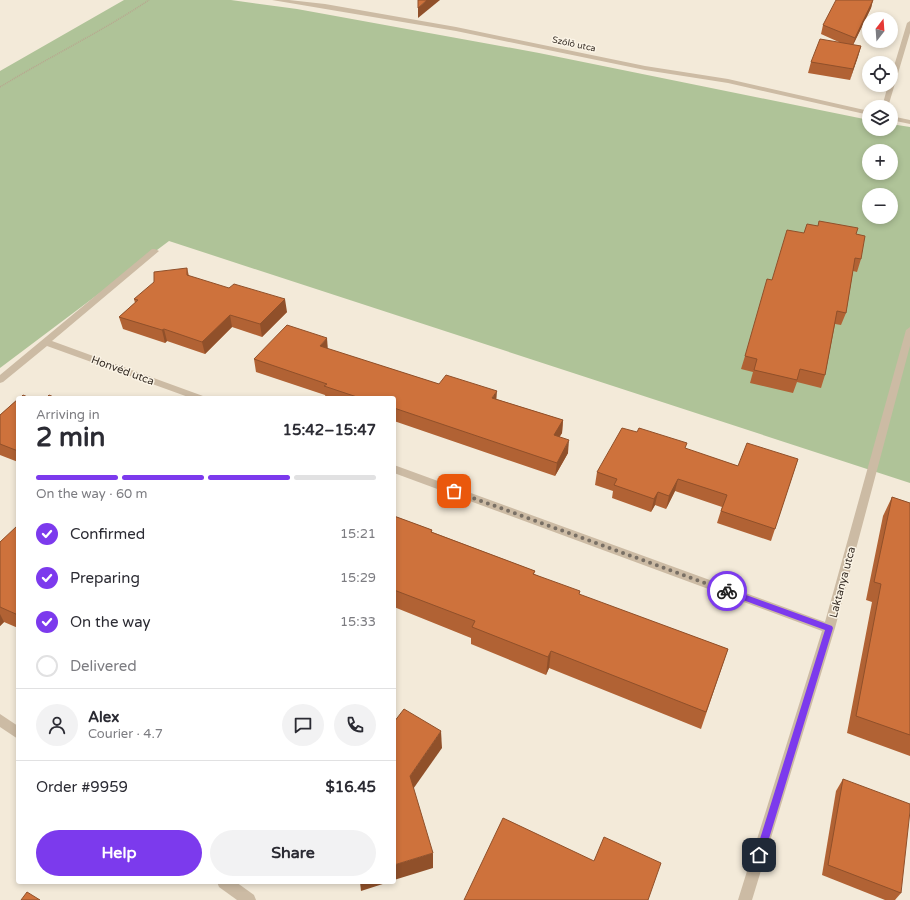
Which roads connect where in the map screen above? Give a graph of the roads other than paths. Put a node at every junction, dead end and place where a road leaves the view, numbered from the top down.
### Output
1 (275, 0) edge
2 (910, 23) edge
3 (887, 100) edge
4 (862, 111) edge
5 (898, 119) edge
6 (910, 122) edge
7 (155, 251) dead end
8 (910, 330) edge
9 (46, 342) junction
10 (0, 380) edge
11 (194, 396) edge
12 (396, 470) edge
13 (829, 628) junction
14 (0, 720) edge
15 (16, 732) edge
16 (227, 884) edge
17 (249, 900) edge
18 (745, 900) edge

1 - 4 street, Szőlő utca
2 - 3 street
5 - 6 street
7 - 9 street
8 - 13 street, Laktanya utca
9 - 10 street
9 - 11 street, Honvéd utca
12 - 13 street
13 - 18 street, Laktanya utca
14 - 15 street
16 - 17 street

